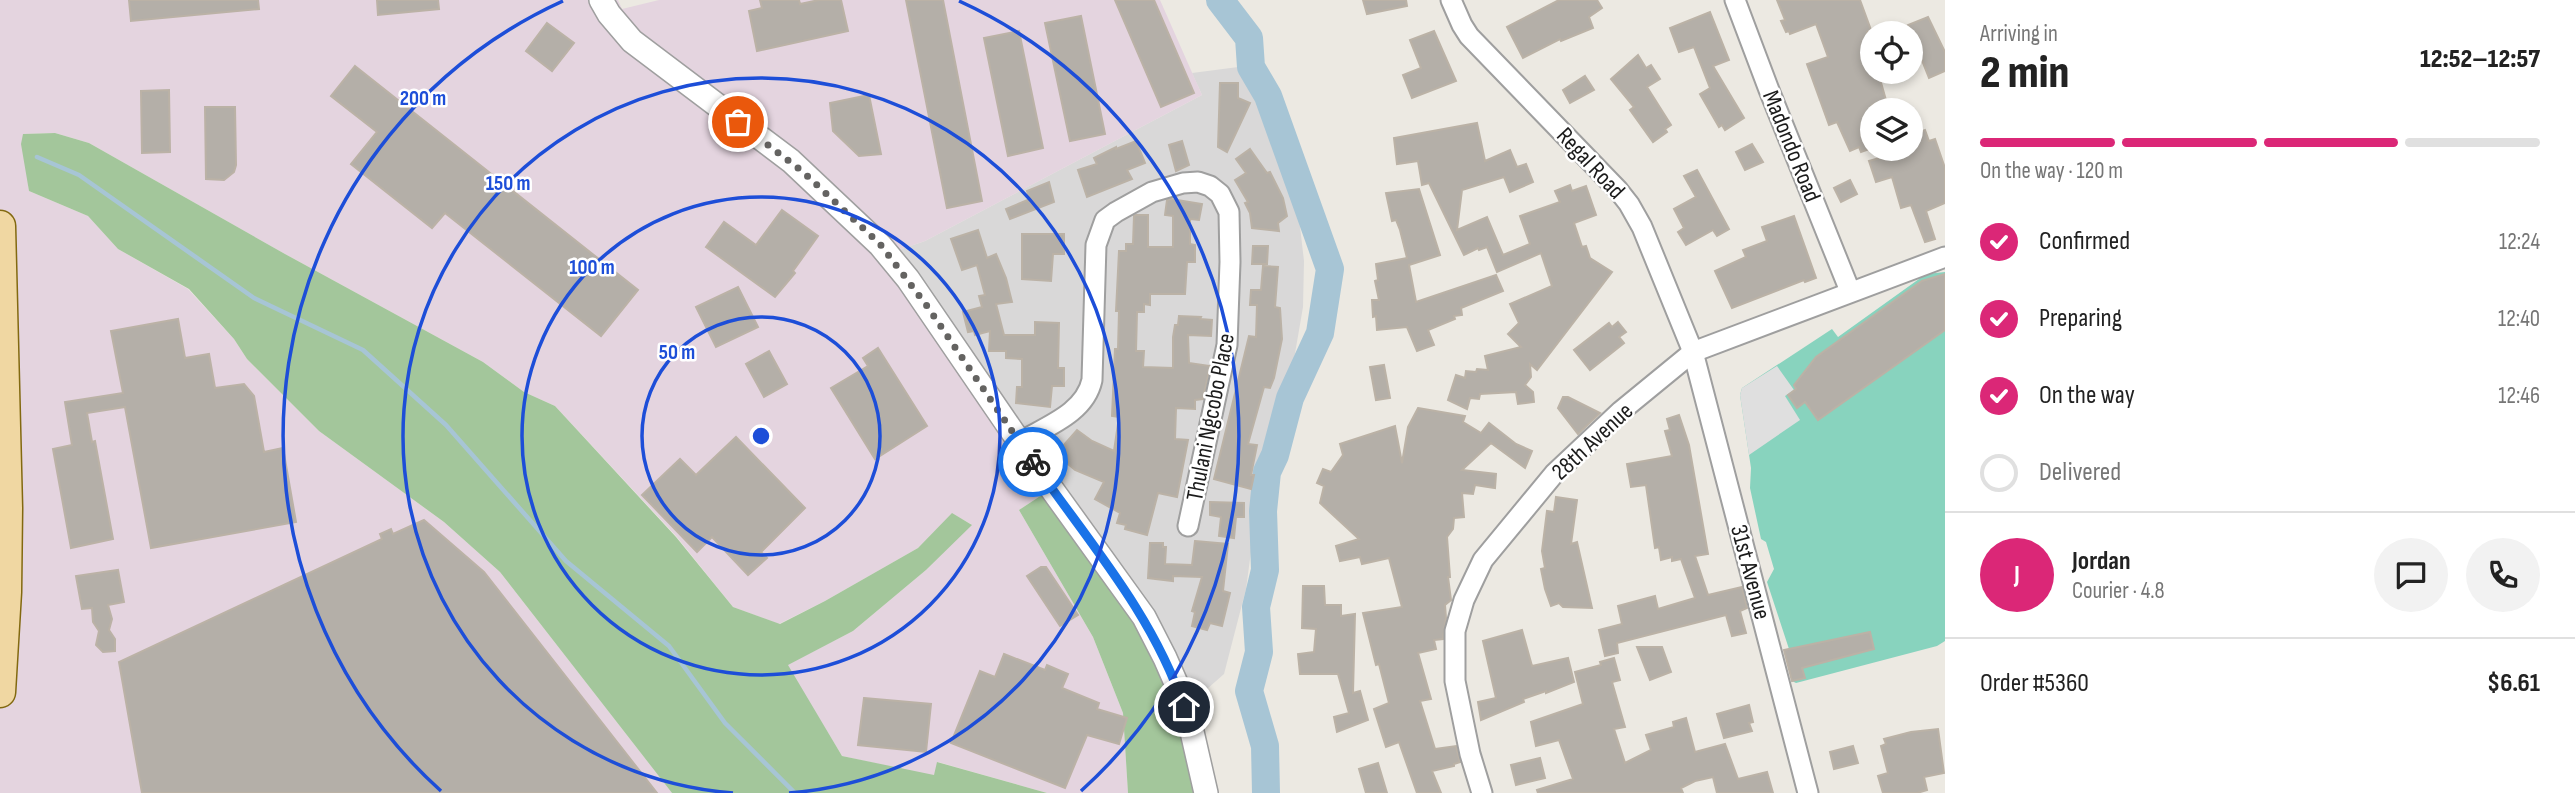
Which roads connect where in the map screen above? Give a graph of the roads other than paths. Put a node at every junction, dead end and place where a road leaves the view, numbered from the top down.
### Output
1 (601, 0) edge
2 (1451, 0) edge
3 (1735, 0) edge
4 (0, 226) edge
5 (1945, 257) edge
6 (1850, 291) junction
7 (1693, 352) junction
8 (1020, 442) junction
9 (1188, 526) dead end
10 (0, 692) edge
11 (1206, 793) edge
12 (1482, 793) edge
13 (1808, 793) edge

1 - 8 street
2 - 7 street, Regal Road
3 - 6 street, Madondo Road
4 - 10 main road
5 - 6 street, 28th Avenue
6 - 7 street, 28th Avenue
7 - 12 street, 28th Avenue
7 - 13 street, 31st Avenue
8 - 9 street, Thulani Ngcobo Place
8 - 11 street

